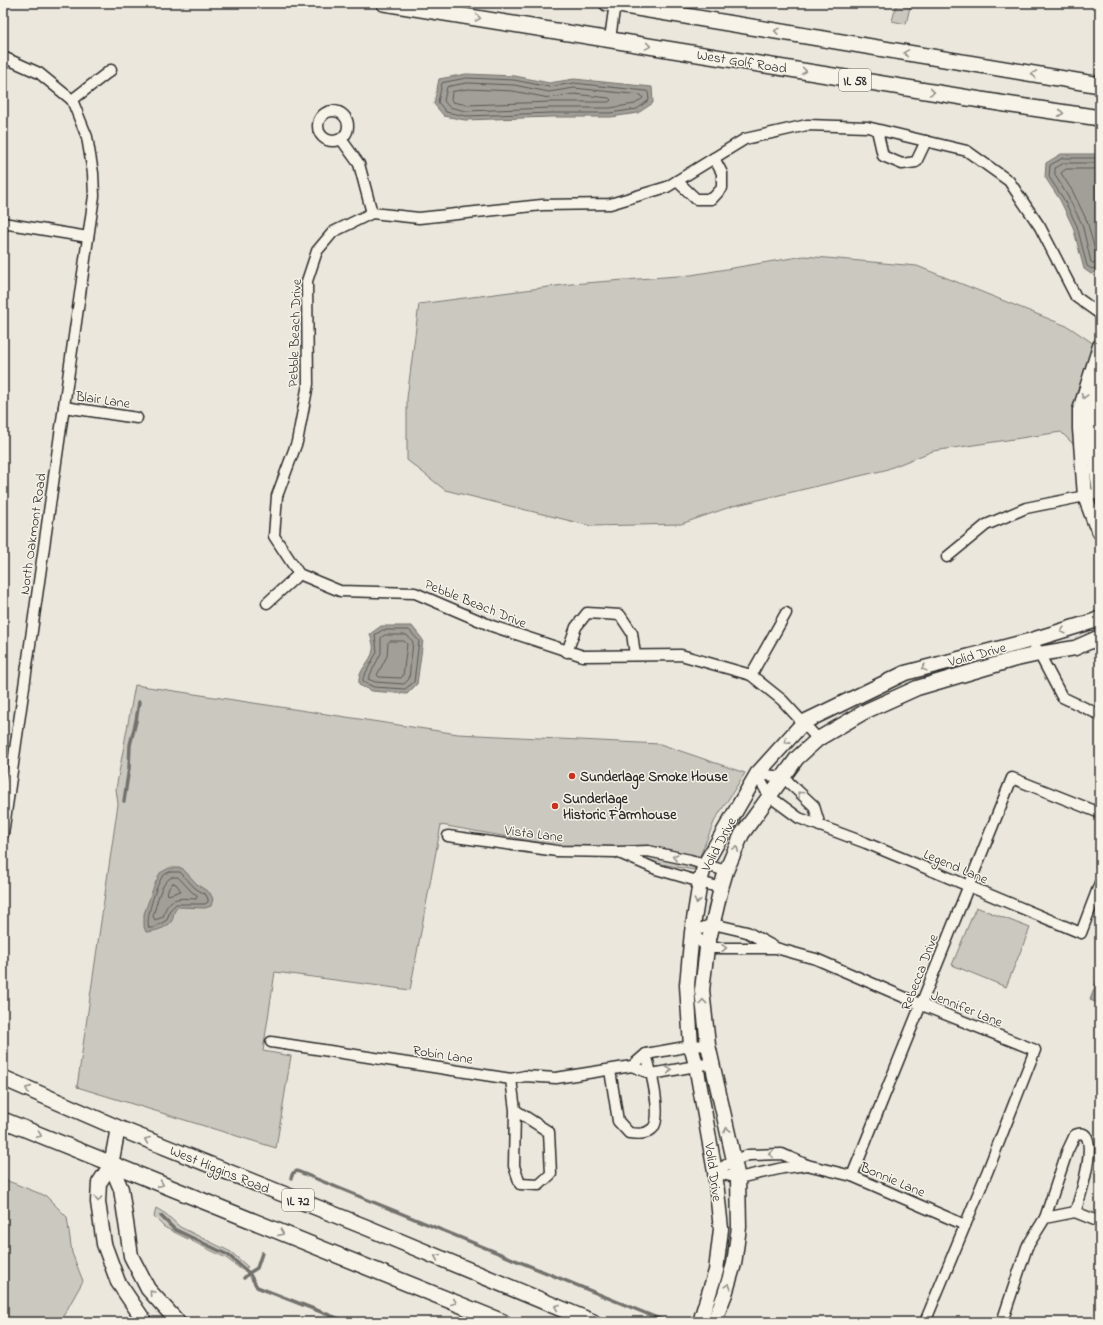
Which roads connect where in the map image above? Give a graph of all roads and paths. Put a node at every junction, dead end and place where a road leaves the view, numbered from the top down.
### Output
1 (384, 3) edge
2 (612, 3) edge
3 (610, 39) junction
4 (3, 57) edge
5 (111, 70) dead end
6 (1100, 85) edge
7 (72, 100) junction
8 (1100, 118) edge
9 (877, 130) junction
10 (340, 139) dead end
11 (926, 141) junction
12 (714, 158) junction
13 (677, 181) junction
14 (372, 213) junction
15 (3, 223) edge
16 (88, 237) junction
17 (1100, 314) edge
18 (1100, 346) edge
19 (1100, 386) edge
20 (64, 407) junction
21 (137, 418) dead end
22 (1100, 493) edge
23 (1085, 496) junction
24 (1100, 532) edge
25 (947, 557) dead end
26 (299, 574) junction
27 (267, 603) dead end
28 (786, 612) dead end
29 (1100, 618) edge
30 (1100, 637) edge
31 (1032, 640) junction
32 (567, 652) junction
33 (1039, 654) junction
34 (635, 655) junction
35 (751, 675) junction
36 (1100, 716) edge
37 (804, 722) junction
38 (818, 739) junction
39 (757, 774) junction
40 (783, 777) junction
41 (769, 796) junction
42 (1100, 813) edge
43 (820, 826) junction
44 (3, 834) edge
45 (448, 836) dead end
46 (617, 852) junction
47 (704, 864) junction
48 (726, 871) junction
49 (700, 882) junction
50 (1100, 883) edge
51 (968, 886) junction
52 (721, 888) junction
53 (713, 924) junction
54 (692, 932) junction
55 (707, 948) junction
56 (776, 948) junction
57 (922, 1005) junction
58 (271, 1042) dead end
59 (708, 1045) junction
60 (691, 1046) junction
61 (646, 1054) junction
62 (712, 1063) junction
63 (696, 1065) junction
64 (632, 1066) junction
65 (610, 1070) junction
66 (652, 1074) junction
67 (3, 1078) edge
68 (511, 1079) junction
69 (515, 1110) junction
70 (3, 1120) edge
71 (118, 1128) junction
72 (734, 1160) junction
73 (112, 1164) junction
74 (807, 1165) junction
75 (715, 1172) junction
76 (852, 1176) junction
77 (738, 1178) junction
78 (1074, 1212) junction
79 (1046, 1218) junction
80 (1100, 1222) edge
81 (965, 1225) junction
82 (145, 1322) edge
83 (178, 1322) edge
84 (502, 1322) edge
85 (593, 1322) edge
86 (700, 1322) edge
87 (714, 1322) edge
88 (925, 1322) edge
89 (1002, 1322) edge

1 -> 3 main road, West Golf Road / IL 58
2 - 3 street
6 -> 2 main road
3 -> 8 main road, West Golf Road / IL 58
4 - 7 street
5 - 7 street
7 - 16 street, North Oakmont Road
9 - 11 street
9 - 11 street
9 - 12 street
10 - 14 street
11 - 17 street
12 - 13 street
12 - 13 street
13 - 14 street
14 - 26 street, Pebble Beach Drive
15 - 16 street
16 - 20 street, North Oakmont Road
18 -> 23 street
19 - 22 street
20 - 21 street, Blair Lane
20 - 44 street, North Oakmont Road
22 - 23 street
23 - 24 street
23 - 25 street
26 - 27 street
26 - 32 street, Pebble Beach Drive
28 - 35 street
29 -> 31 street, Volid Drive
30 - 33 street, Volid Drive
31 - 33 street
31 -> 37 street, Volid Drive
32 - 34 street, Pebble Beach Drive
32 - 34 street
33 - 36 street
33 - 38 street, Volid Drive
34 - 35 street, Pebble Beach Drive
35 - 37 street, Pebble Beach Drive
37 - 38 street, Pebble Beach Drive
37 -> 39 street, Volid Drive
38 - 40 street, Volid Drive
39 - 40 street
39 - 41 street, Legend Lane
39 - 47 street, Volid Drive
40 - 41 street, Volid Drive
43 -> 40 street
41 - 43 street, Legend Lane
48 -> 41 street, Volid Drive
42 - 51 street, Rebecca Drive
43 - 51 street, Legend Lane
45 - 46 street, Vista Lane
47 -> 46 street, Vista Lane
46 - 49 street, Vista Lane
47 - 48 street, Vista Lane
47 - 49 street, Volid Drive
48 - 52 street, Volid Drive
49 - 52 street, Vista Lane
49 -> 54 street, Volid Drive
50 - 51 street, Legend Lane
51 - 57 street, Rebecca Drive
52 - 53 street, Volid Drive
53 - 54 street
53 - 55 street, Volid Drive
53 - 56 street, Jennifer Lane
54 - 55 street
54 - 60 street, Volid Drive
55 -> 56 street, Jennifer Lane
59 -> 55 street, Volid Drive
56 - 57 street, Jennifer Lane
57 - 76 street, Rebecca Drive
57 - 81 street, Jennifer Lane
58 - 68 street, Robin Lane
59 - 60 street
59 - 62 street, Volid Drive
60 - 61 street
60 - 63 street, Volid Drive
61 - 64 street
61 - 66 street
62 - 63 street
72 -> 62 street, Volid Drive
66 -> 63 street
63 - 75 street, Volid Drive
64 - 65 street, Robin Lane
64 - 66 street
65 - 66 street
65 - 68 street, Robin Lane
71 -> 67 main road, West Higgins Road / IL 72
68 - 69 street
69 - 69 street
70 -> 73 main road, IL 72
71 - 73 street
85 -> 71 main road, West Higgins Road / IL 72
74 -> 72 street, Bonnie Lane
72 - 75 street, Bonnie Lane
72 - 77 street, Volid Drive
73 -> 82 street
83 -> 73 street
73 -> 84 main road, IL 72
74 - 76 street, Bonnie Lane
74 - 77 street, Bonnie Lane
75 - 77 street, Bonnie Lane
75 - 86 street, Volid Drive
76 - 81 street, Bonnie Lane
87 -> 77 street, Volid Drive
78 - 79 street
78 - 79 street
78 - 80 street
79 - 89 street
81 - 88 street

